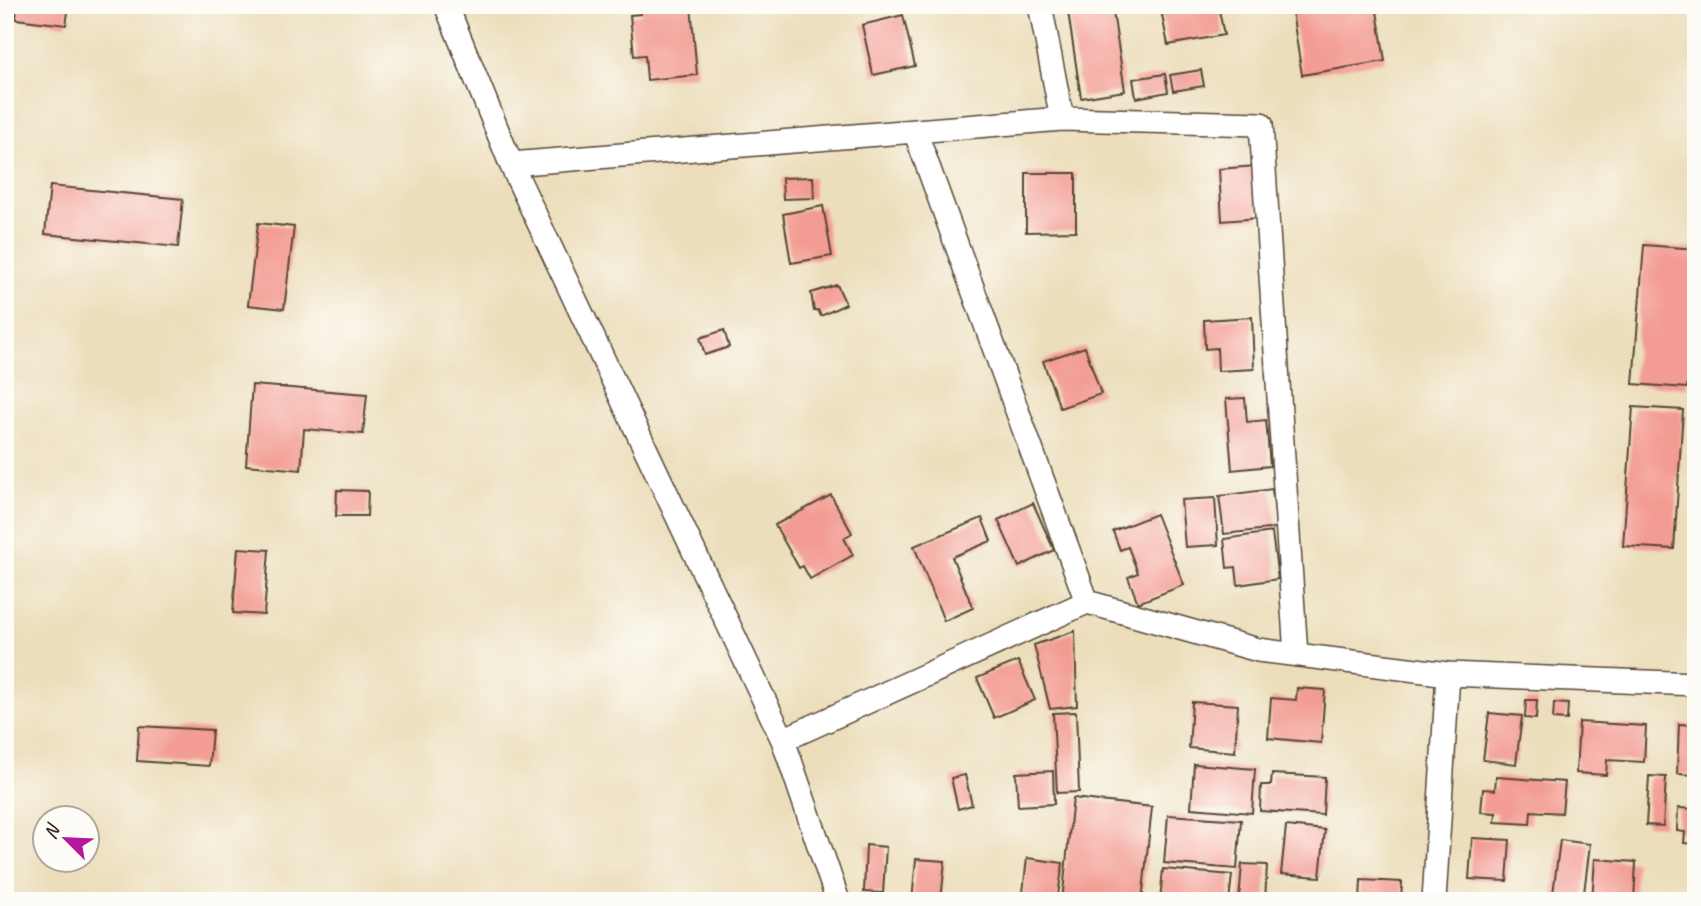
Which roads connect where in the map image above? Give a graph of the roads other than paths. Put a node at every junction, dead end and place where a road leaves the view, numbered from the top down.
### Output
1 (446, 5) edge
2 (1040, 5) edge
3 (1062, 119) junction
4 (915, 131) junction
5 (511, 164) junction
6 (1087, 602) junction
7 (1296, 655) junction
8 (1448, 674) junction
9 (1696, 684) edge
10 (783, 740) junction
11 (838, 901) edge
12 (1434, 901) edge

1 - 5 street
2 - 3 street
3 - 4 street
3 - 7 street
4 - 5 street
4 - 6 street
5 - 10 street
6 - 7 street
6 - 10 street
7 - 8 street
8 - 9 street
8 - 12 street
10 - 11 street

